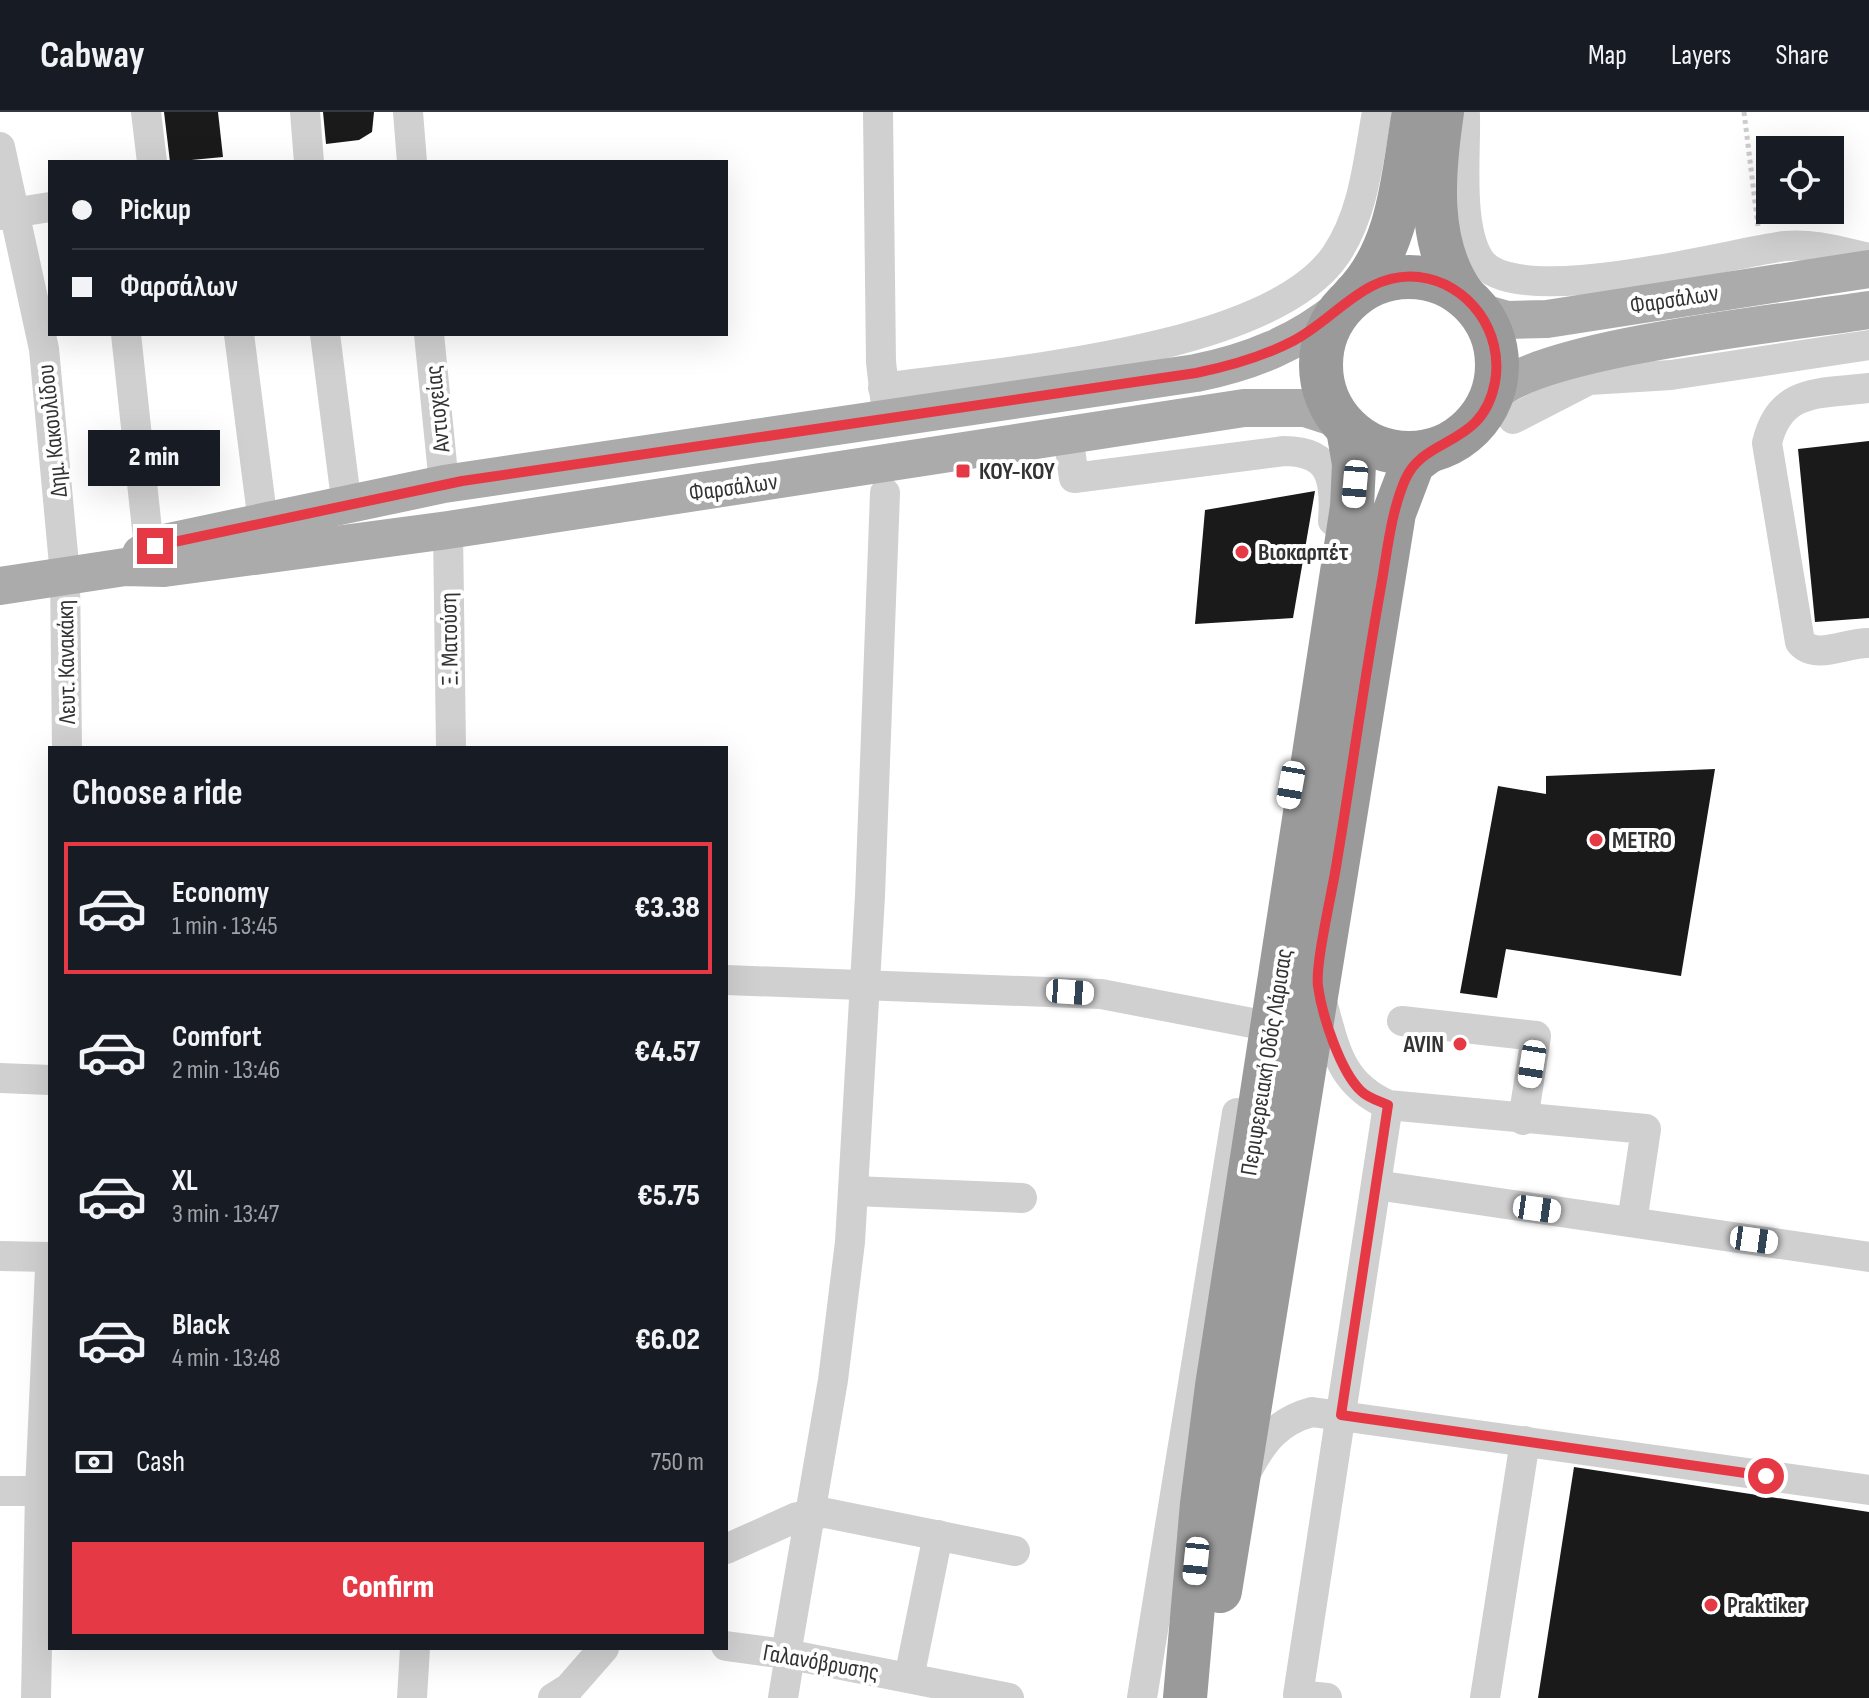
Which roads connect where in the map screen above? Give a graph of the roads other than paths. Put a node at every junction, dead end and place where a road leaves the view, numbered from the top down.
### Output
1 (146, 112) edge
2 (305, 112) edge
3 (408, 112) edge
4 (878, 112) edge
5 (1377, 112) edge
6 (1414, 112) edge
7 (1456, 113) edge
8 (0, 147) edge
9 (152, 160) edge
10 (309, 160) edge
11 (403, 160) edge
12 (48, 207) edge
13 (7, 214) edge
14 (1869, 258) edge
15 (1869, 269) edge
16 (1346, 304) junction
17 (1472, 304) junction
18 (1869, 310) edge
19 (126, 336) edge
20 (239, 336) edge
21 (325, 336) edge
22 (429, 336) edge
23 (1869, 345) edge
24 (1821, 352) junction
25 (1586, 368) junction
26 (1869, 388) edge
27 (1828, 394) junction
28 (885, 404) junction
29 (1502, 407) junction
30 (1343, 424) junction
31 (1068, 435) junction
32 (1429, 451) junction
33 (444, 484) junction
34 (885, 493) dead end
35 (347, 507) junction
36 (263, 523) junction
37 (448, 530) junction
38 (137, 557) junction
39 (65, 575) junction
40 (1333, 578) junction
41 (0, 586) edge
42 (1869, 643) edge
43 (67, 746) edge
44 (451, 746) edge
45 (728, 980) edge
46 (864, 984) junction
47 (1317, 984) junction
48 (1402, 1021) dead end
49 (1252, 1023) junction
50 (0, 1078) edge
51 (48, 1080) edge
52 (1388, 1105) junction
53 (1523, 1120) junction
54 (1376, 1185) junction
55 (854, 1191) junction
56 (1022, 1198) dead end
57 (1632, 1222) junction
58 (0, 1256) edge
59 (48, 1257) edge
60 (1869, 1257) edge
61 (48, 1336) edge
62 (1341, 1415) junction
63 (1525, 1441) junction
64 (1237, 1489) junction
65 (1869, 1490) edge
66 (0, 1491) edge
67 (43, 1505) edge
68 (810, 1514) junction
69 (938, 1535) junction
70 (728, 1548) edge
71 (1015, 1551) dead end
72 (728, 1646) edge
73 (415, 1650) edge
74 (602, 1650) edge
75 (788, 1655) junction
76 (909, 1678) junction
77 (874, 1685) edge
78 (36, 1698) edge
79 (412, 1698) edge
80 (553, 1698) edge
81 (783, 1698) edge
82 (1009, 1698) edge
83 (1142, 1698) edge
84 (1185, 1698) edge
85 (1191, 1698) edge
86 (1327, 1698) edge
87 (1485, 1698) edge

1 - 9 street
2 - 10 street
3 - 11 street
4 - 28 street
5 - 28 street
6 - 16 highway
7 - 14 street
7 - 17 highway
8 - 13 street, Δημ. Κακουλίδου
12 - 13 street
13 - 39 street, Δημ. Κακουλίδου
15 - 17 main road, Φαρσάλων
16 - 17 highway
16 - 28 main road, Φαρσάλων
16 - 30 highway
17 - 29 highway
18 - 25 main road, Φαρσάλων
19 - 38 street
20 - 36 street
21 - 35 street
22 - 33 street, Αντιοχείας
23 - 24 street
24 - 25 street
24 - 27 street
25 - 29 main road, Φαρσάλων
26 - 27 street
27 - 42 street
28 - 33 main road, Φαρσάλων
29 - 32 highway
30 - 31 main road, Φαρσάλων
30 - 32 highway
30 - 40 highway, Περιφερειακή Οδός Λάρισας
31 - 37 main road, Φαρσάλων
31 - 40 street
32 - 47 highway, Περιφερειακή Οδός Λάρισας
33 - 35 main road, Φαρσάλων
34 - 46 street
35 - 36 main road, Φαρσάλων
36 - 38 main road, Φαρσάλων
37 - 38 main road, Φαρσάλων
37 - 44 street, Ξ. Ματούση
38 - 39 main road, Φαρσάλων
39 - 41 main road, Φαρσάλων
39 - 43 street, Λευτ. Κανακάκη
40 - 49 street
40 - 84 highway, Περιφερειακή Οδός Λάρισας
45 - 46 street
46 - 49 street
46 - 55 street
47 - 52 street
47 - 64 highway, Περιφερειακή Οδός Λάρισας
48 - 53 street
49 - 83 street
50 - 51 street
52 - 53 street
52 - 54 street
53 - 57 street
54 - 57 street
54 - 62 street
55 - 56 street
55 - 68 street
57 - 60 street
58 - 59 street
61 - 67 street
62 - 63 street
62 - 64 street
62 - 86 street
63 - 65 street
63 - 87 street
64 - 85 highway, Περιφερειακή Οδός Λάρισας
66 - 67 street
67 - 78 street
68 - 69 street
68 - 70 street
68 - 75 street
69 - 71 street
69 - 76 street
72 - 75 street, Γαλανόβρυσης
73 - 79 street
74 - 80 street
75 - 77 street, Γαλανόβρυσης
75 - 81 street
76 - 77 street, Γαλανόβρυσης
76 - 82 street, Γαλανόβρυσης

